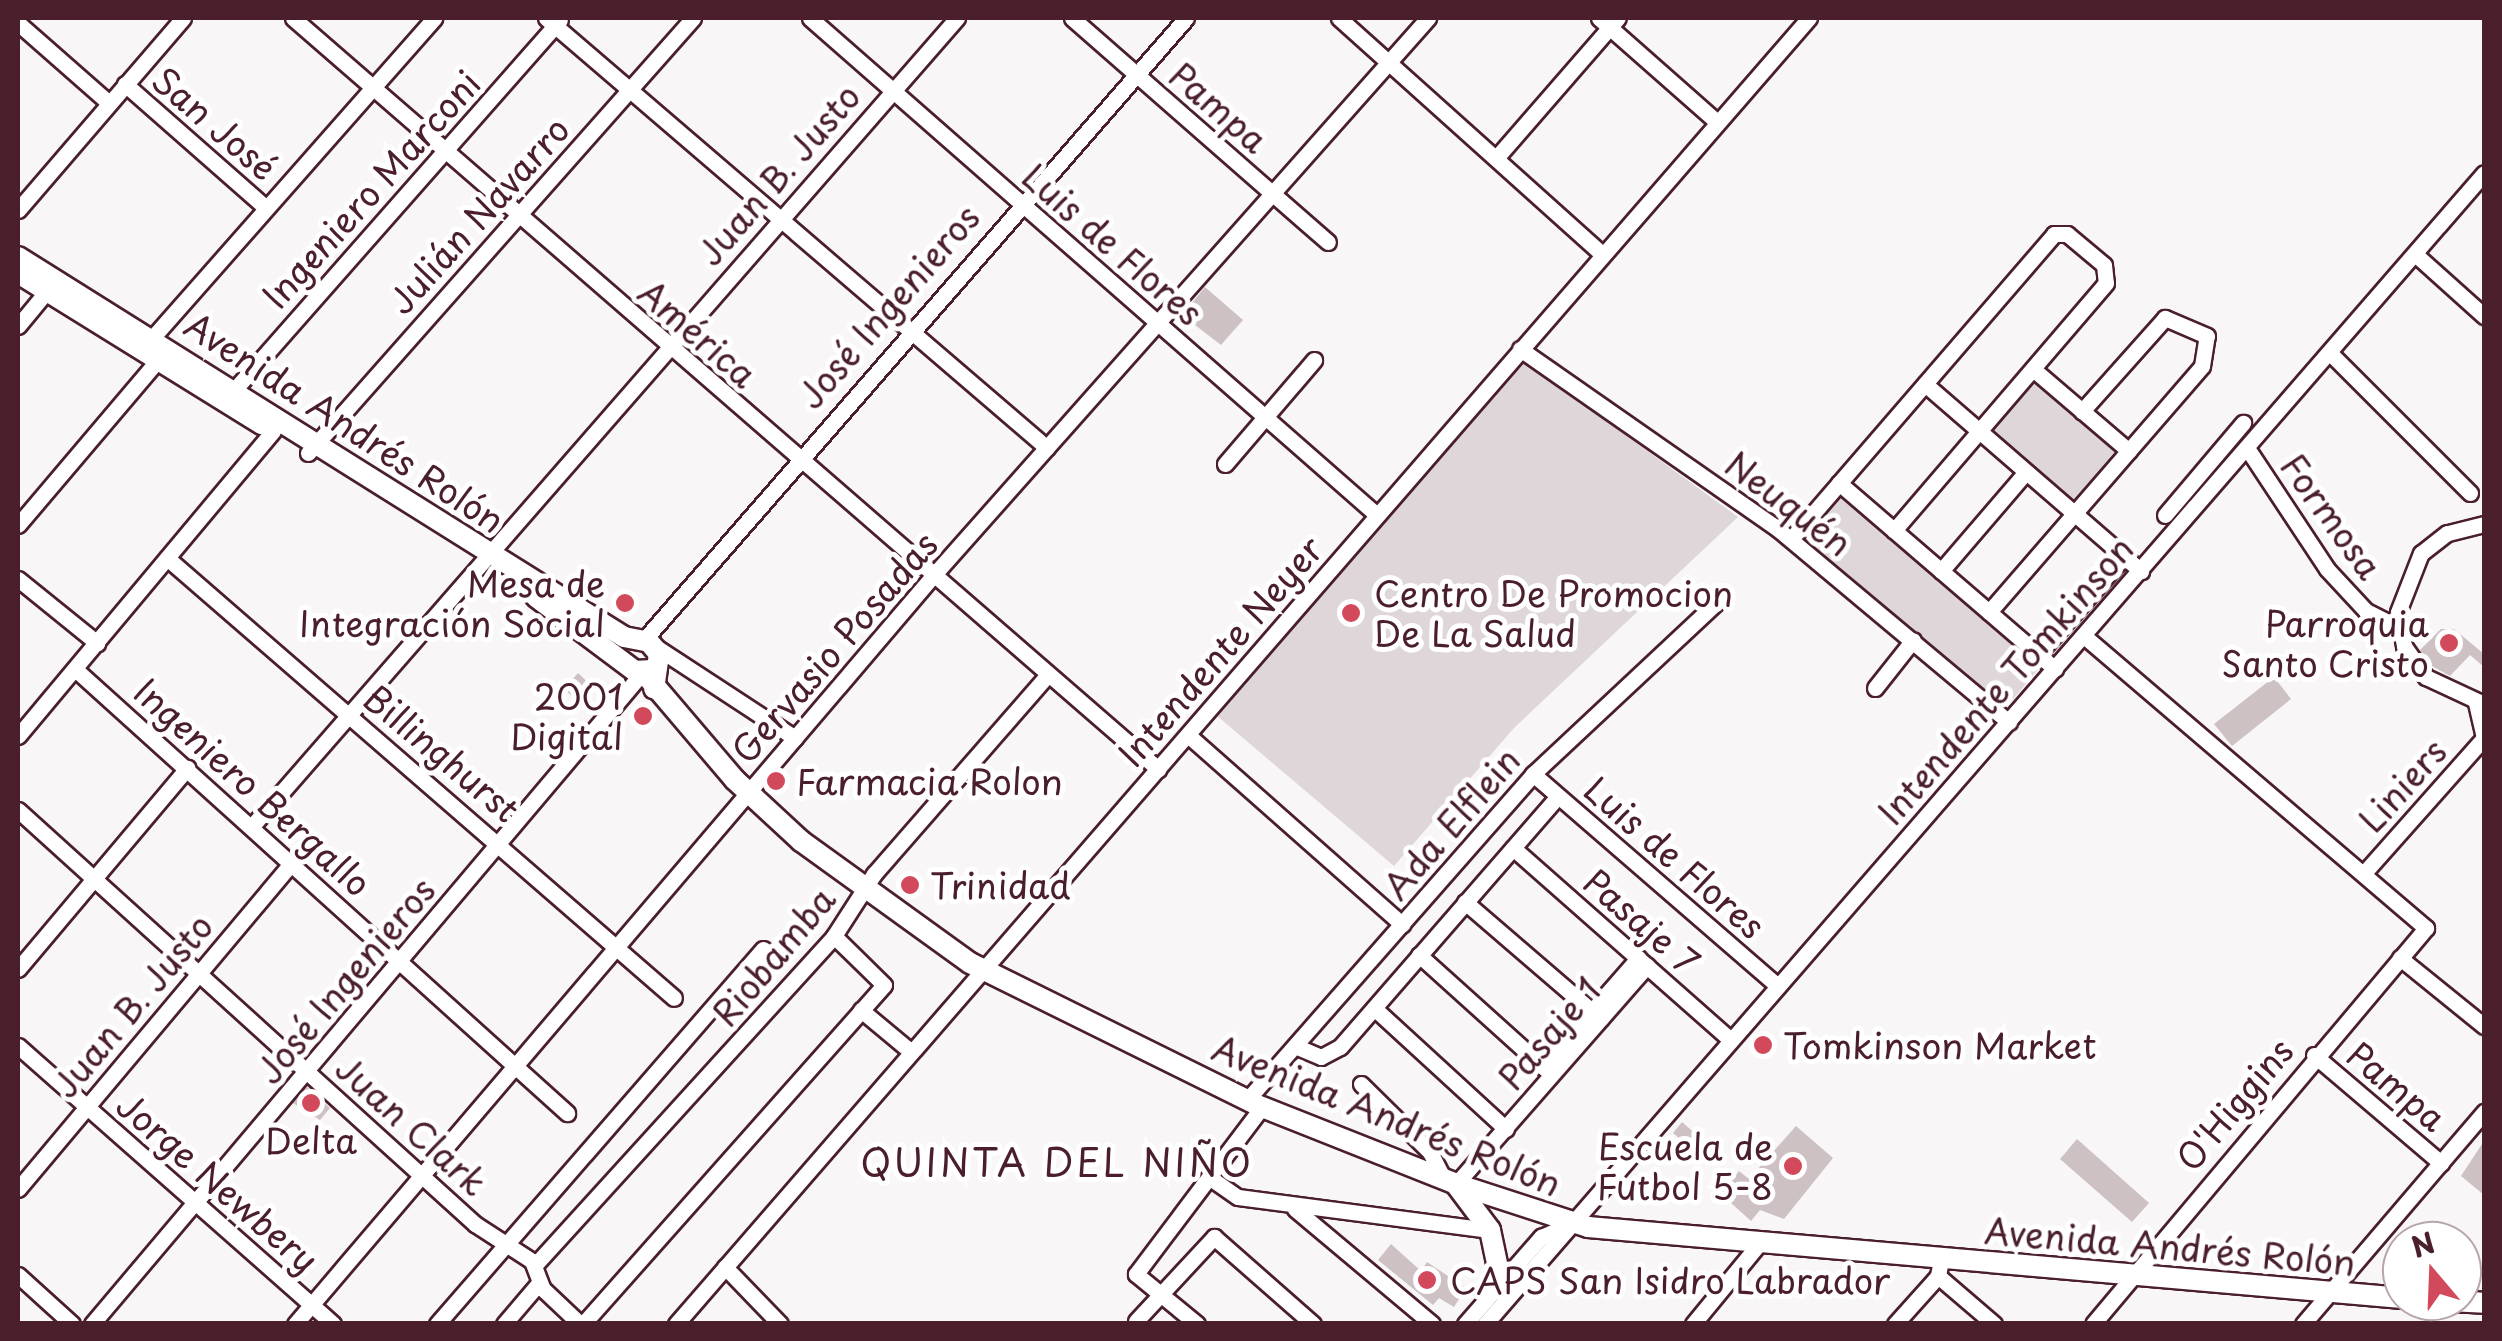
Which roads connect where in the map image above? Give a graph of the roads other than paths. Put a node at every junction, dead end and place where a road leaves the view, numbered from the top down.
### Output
1 (183, 18) edge
2 (293, 18) edge
3 (434, 18) edge
4 (693, 18) edge
5 (810, 18) edge
6 (958, 18) edge
7 (1072, 18) edge
8 (1186, 18) edge
9 (1339, 18) edge
10 (1428, 18) edge
11 (1809, 18) edge
12 (555, 20) edge
13 (1609, 21) edge
14 (18, 23) edge
15 (1390, 62) junction
16 (1136, 75) junction
17 (125, 84) junction
18 (372, 87) junction
19 (893, 88) junction
20 (630, 89) junction
21 (109, 103) junction
22 (1716, 122) junction
23 (445, 151) junction
24 (1497, 157) junction
25 (2484, 174) edge
26 (1274, 195) junction
27 (1019, 201) junction
28 (265, 207) junction
29 (18, 210) edge
30 (517, 215) junction
31 (780, 218) junction
32 (1328, 242) dead end
33 (1601, 253) junction
34 (2415, 254) junction
35 (18, 257) edge
36 (18, 273) edge
37 (47, 291) junction
38 (2484, 316) edge
39 (1158, 323) junction
40 (18, 326) edge
41 (908, 329) junction
42 (666, 346) junction
43 (156, 348) junction
44 (1520, 349) junction
45 (2330, 352) junction
46 (1314, 360) dead end
47 (2033, 369) junction
48 (1924, 384) junction
49 (229, 395) junction
50 (2082, 411) junction
51 (1266, 417) junction
52 (273, 431) junction
53 (1979, 431) junction
54 (2258, 434) junction
55 (312, 448) junction
56 (1047, 448) junction
57 (2247, 448) junction
58 (2129, 452) junction
59 (797, 457) junction
60 (1225, 464) dead end
61 (2026, 472) junction
62 (1839, 483) junction
63 (2470, 493) dead end
64 (2074, 514) junction
65 (1378, 515) junction
66 (2165, 515) dead end
67 (2484, 524) edge
68 (18, 525) edge
69 (1894, 530) junction
70 (1791, 540) junction
71 (484, 556) junction
72 (2124, 556) junction
73 (167, 558) junction
74 (1941, 571) junction
75 (2140, 571) junction
76 (933, 576) junction
77 (18, 579) edge
78 (1717, 602) dead end
79 (1990, 612) junction
80 (2399, 628) junction
81 (2084, 636) junction
82 (1913, 640) junction
83 (97, 643) junction
84 (2038, 654) junction
85 (644, 662) junction
86 (75, 669) junction
87 (2055, 669) junction
88 (1048, 676) junction
89 (1876, 688) dead end
90 (2480, 704) edge
91 (346, 712) junction
92 (2009, 722) junction
93 (1188, 735) junction
94 (18, 736) edge
95 (795, 738) junction
96 (2484, 738) edge
97 (187, 768) junction
98 (1158, 769) junction
99 (1532, 774) junction
100 (748, 793) junction
101 (1558, 796) junction
102 (18, 810) edge
103 (253, 826) junction
104 (501, 841) junction
105 (1513, 848) junction
106 (293, 861) junction
107 (2364, 873) junction
108 (95, 877) junction
109 (864, 893) junction
110 (1466, 902) junction
111 (1402, 924) junction
112 (834, 936) junction
113 (616, 948) junction
114 (763, 949) dead end
115 (1419, 955) junction
116 (2400, 958) junction
117 (402, 961) junction
118 (1643, 962) junction
119 (18, 969) edge
120 (981, 969) junction
121 (198, 974) junction
122 (1778, 986) junction
123 (674, 998) dead end
124 (1374, 1008) junction
125 (861, 1010) junction
126 (1596, 1015) junction
127 (2484, 1026) edge
128 (1731, 1040) junction
129 (18, 1046) edge
130 (1296, 1046) junction
131 (909, 1050) junction
132 (2314, 1055) junction
133 (515, 1066) junction
134 (1547, 1070) junction
135 (308, 1071) junction
136 (1361, 1084) dead end
137 (1254, 1104) junction
138 (86, 1106) junction
139 (2484, 1112) edge
140 (567, 1113) dead end
141 (1506, 1129) junction
142 (2441, 1163) junction
143 (422, 1174) junction
144 (1208, 1177) junction
145 (1450, 1182) junction
146 (18, 1189) edge
147 (196, 1202) junction
148 (1295, 1209) junction
149 (1570, 1224) junction
150 (1490, 1230) junction
151 (507, 1241) junction
152 (1757, 1246) junction
153 (535, 1265) junction
154 (724, 1267) junction
155 (1940, 1268) junction
156 (2134, 1275) junction
157 (18, 1276) edge
158 (1500, 1282) junction
159 (539, 1283) junction
160 (2330, 1292) junction
161 (1163, 1294) junction
162 (2382, 1296) edge
163 (312, 1304) junction
164 (1136, 1320) dead end
165 (72, 1324) edge
166 (92, 1324) edge
167 (295, 1324) edge
168 (332, 1324) edge
169 (438, 1324) edge
170 (504, 1324) edge
171 (582, 1324) edge
172 (676, 1324) edge
173 (780, 1324) edge
174 (1197, 1324) edge
175 (1314, 1324) edge
176 (1432, 1324) edge
177 (1465, 1324) edge
178 (1485, 1324) edge
179 (1693, 1324) edge
180 (1895, 1324) edge
181 (1994, 1324) edge
182 (2093, 1324) edge
183 (2303, 1324) edge

1 - 17 street
2 - 18 street, América
3 - 18 street
4 - 20 street, Julián Navarro
5 - 19 street, Luis de Flores
6 - 19 street, Juan B. Justo
7 - 16 street, Pampa
8 - 16 street, José Ingenieros
9 - 15 street
10 - 15 street, Gervasio Posadas
11 - 22 street, Intendente Neyer
12 - 20 street
12 - 23 street, Ingeniero Marconi
13 - 22 street
13 - 24 street
14 - 21 street, San José
15 - 24 street
15 - 26 street, Gervasio Posadas
16 - 26 street, Pampa
16 - 27 street, José Ingenieros
17 - 21 street
17 - 28 street, San José
18 - 23 street, América
18 - 28 street
19 - 27 street, Luis de Flores
19 - 31 street, Juan B. Justo
20 - 30 street, Julián Navarro
20 - 31 street
21 - 29 street
22 - 33 street, Intendente Neyer
23 - 30 street, América
23 - 49 street, Ingeniero Marconi
24 - 33 street
25 - 34 street, Intendente Tomkinson
26 - 32 street, Pampa
26 - 39 street, Gervasio Posadas
27 - 39 street, Luis de Flores
27 - 41 street, José Ingenieros
28 - 43 street
30 - 42 street, América
30 - 55 street, Julián Navarro
31 - 41 street
31 - 42 street, Juan B. Justo
33 - 44 street, Intendente Neyer
34 - 38 street
34 - 45 street, Intendente Tomkinson
35 - 43 main road, Avenida Andrés Rolón
36 - 37 main road, Avenida Andrés Rolón
37 - 40 street
37 - 43 main road, Avenida Andrés Rolón
39 - 51 street, Luis de Flores
39 - 56 street, Gervasio Posadas
41 - 56 street
41 - 59 street, José Ingenieros
42 - 59 street, América
42 - 71 street, Juan B. Justo
43 - 49 main road, Avenida Andrés Rolón
43 - 68 street
44 - 65 street, Intendente Neyer
44 - 70 street, Neuquén
45 - 54 street, Intendente Tomkinson
45 - 63 street
46 - 51 street
47 - 48 street
47 - 50 street
47 - 53 street
48 - 53 street
48 - 62 street
49 - 52 main road, Avenida Andrés Rolón
49 - 55 main road, Avenida Andrés Rolón
50 - 58 street
50 - 58 street
51 - 60 street
51 - 65 street, Luis de Flores
52 - 55 main road, Avenida Andrés Rolón
52 - 73 street
53 - 61 street
53 - 69 street
54 - 57 street, Intendente Tomkinson
54 - 66 street
55 - 71 main road, Avenida Andrés Rolón
56 - 76 street, Gervasio Posadas
57 - 75 street, Intendente Tomkinson
57 - 80 street, Formosa
58 - 64 street
59 - 76 street, América
59 - 85 street, José Ingenieros
61 - 64 street
61 - 74 street
62 - 69 street
62 - 70 street
64 - 72 street
64 - 79 street
65 - 93 street, Intendente Neyer
67 - 80 street
69 - 74 street
70 - 82 street, Neuquén
71 - 85 main road, Avenida Andrés Rolón
71 - 91 street, Juan B. Justo
72 - 75 street
72 - 84 street
73 - 83 street
73 - 91 street, Billinghurst
74 - 79 street
75 - 81 street, Intendente Tomkinson
76 - 88 street, América
76 - 95 street, Gervasio Posadas
77 - 83 street
78 - 99 street, Ada Elflein
79 - 84 street
80 - 90 street, Formosa
81 - 87 street, Intendente Tomkinson
81 - 107 street
82 - 89 street
82 - 92 street, Neuquén
83 - 86 street
84 - 87 street
85 - 95 street
85 - 100 main road, Avenida Andrés Rolón
85 - 104 street, José Ingenieros
86 - 94 street
86 - 97 street, Ingeniero Bergallo
87 - 92 street, Intendente Tomkinson
88 - 98 street, América
88 - 109 street, Riobamba
90 - 96 street, Formosa
91 - 103 street, Juan B. Justo
91 - 104 street, Billinghurst
92 - 122 street, Intendente Tomkinson
93 - 98 street, Intendente Neyer
93 - 111 street
95 - 100 street, Gervasio Posadas
96 - 107 street, Liniers
97 - 103 street, Ingeniero Bergallo
97 - 108 street
98 - 120 street, Intendente Neyer
99 - 101 street, Luis de Flores
99 - 111 street, Ada Elflein
100 - 109 main road, Avenida Andrés Rolón
100 - 113 street, Gervasio Posadas
101 - 105 street
101 - 122 street, Luis de Flores
102 - 108 street, Juan Clark
103 - 106 street, Ingeniero Bergallo
104 - 113 street, Billinghurst
104 - 117 street, José Ingenieros
105 - 110 street
105 - 118 street, Pasaje 7
106 - 117 street, Ingeniero Bergallo
106 - 121 street, Juan B. Justo
107 - 116 street, O'Higgins
108 - 119 street
108 - 121 street, Juan Clark
109 - 112 street, Riobamba
109 - 120 main road, Avenida Andrés Rolón
110 - 115 street
110 - 126 street
111 - 130 street, Ada Elflein
112 - 125 street
112 - 153 street, Riobamba
113 - 123 street, Billinghurst
113 - 133 street, Gervasio Posadas
114 - 151 street
115 - 124 street
115 - 134 street
116 - 127 street
116 - 132 street, O'Higgins
117 - 133 street, Ingeniero Bergallo
117 - 135 street, José Ingenieros
118 - 126 street, Pasaje 1
118 - 128 street, Pasaje 7
120 - 131 street, Intendente Neyer
120 - 137 main road, Avenida Andrés Rolón
121 - 135 street, Juan Clark
121 - 138 street, Juan B. Justo
122 - 128 street, Intendente Tomkinson
124 - 130 street
124 - 141 street
125 - 131 street
125 - 171 street
126 - 134 street, Pasaje 1
128 - 149 street, Intendente Tomkinson
129 - 138 street, Jorge Newbery
130 - 137 street, Ada Elflein
131 - 154 street, Intendente Neyer
132 - 142 street, Pampa
132 - 156 street, O'Higgins
133 - 140 street, Ingeniero Bergallo
133 - 143 street, Gervasio Posadas
134 - 141 street, Pasaje 1
135 - 143 street, Juan Clark
135 - 147 street, José Ingenieros
136 - 145 street
137 - 144 street, Ada Elflein
137 - 145 main road, Avenida Andrés Rolón
138 - 146 street, Juan B. Justo
138 - 147 street, Jorge Newbery
139 - 142 street
141 - 145 street, Pasaje 1
142 - 160 street
143 - 151 street, Juan Clark
143 - 163 street, Gervasio Posadas
144 - 148 street
144 - 161 street, Ada Elflein
145 - 149 main road, Avenida Andrés Rolón
145 - 150 main road
147 - 163 street, Jorge Newbery
147 - 166 street, José Ingenieros
148 - 150 street
148 - 176 street
149 - 152 main road, Avenida Andrés Rolón
149 - 158 street, Intendente Tomkinson
149 - 178 street, Intendente Tomkinson
150 - 158 main road
151 - 153 street, Juan Clark
151 - 169 street
152 - 155 main road, Avenida Andrés Rolón
152 - 179 street
153 - 159 street
154 - 172 street, Intendente Neyer
154 - 173 street
155 - 156 main road, Avenida Andrés Rolón
155 - 180 street
155 - 181 street
156 - 160 main road, Avenida Andrés Rolón
156 - 182 street, O'Higgins
157 - 165 street
158 - 177 street, Intendente Tomkinson
159 - 170 street
159 - 171 street
160 - 162 main road, Avenida Andrés Rolón
160 - 183 street
161 - 164 street
161 - 174 street
161 - 175 street
163 - 167 street, Gervasio Posadas
163 - 168 street, Jorge Newbery

